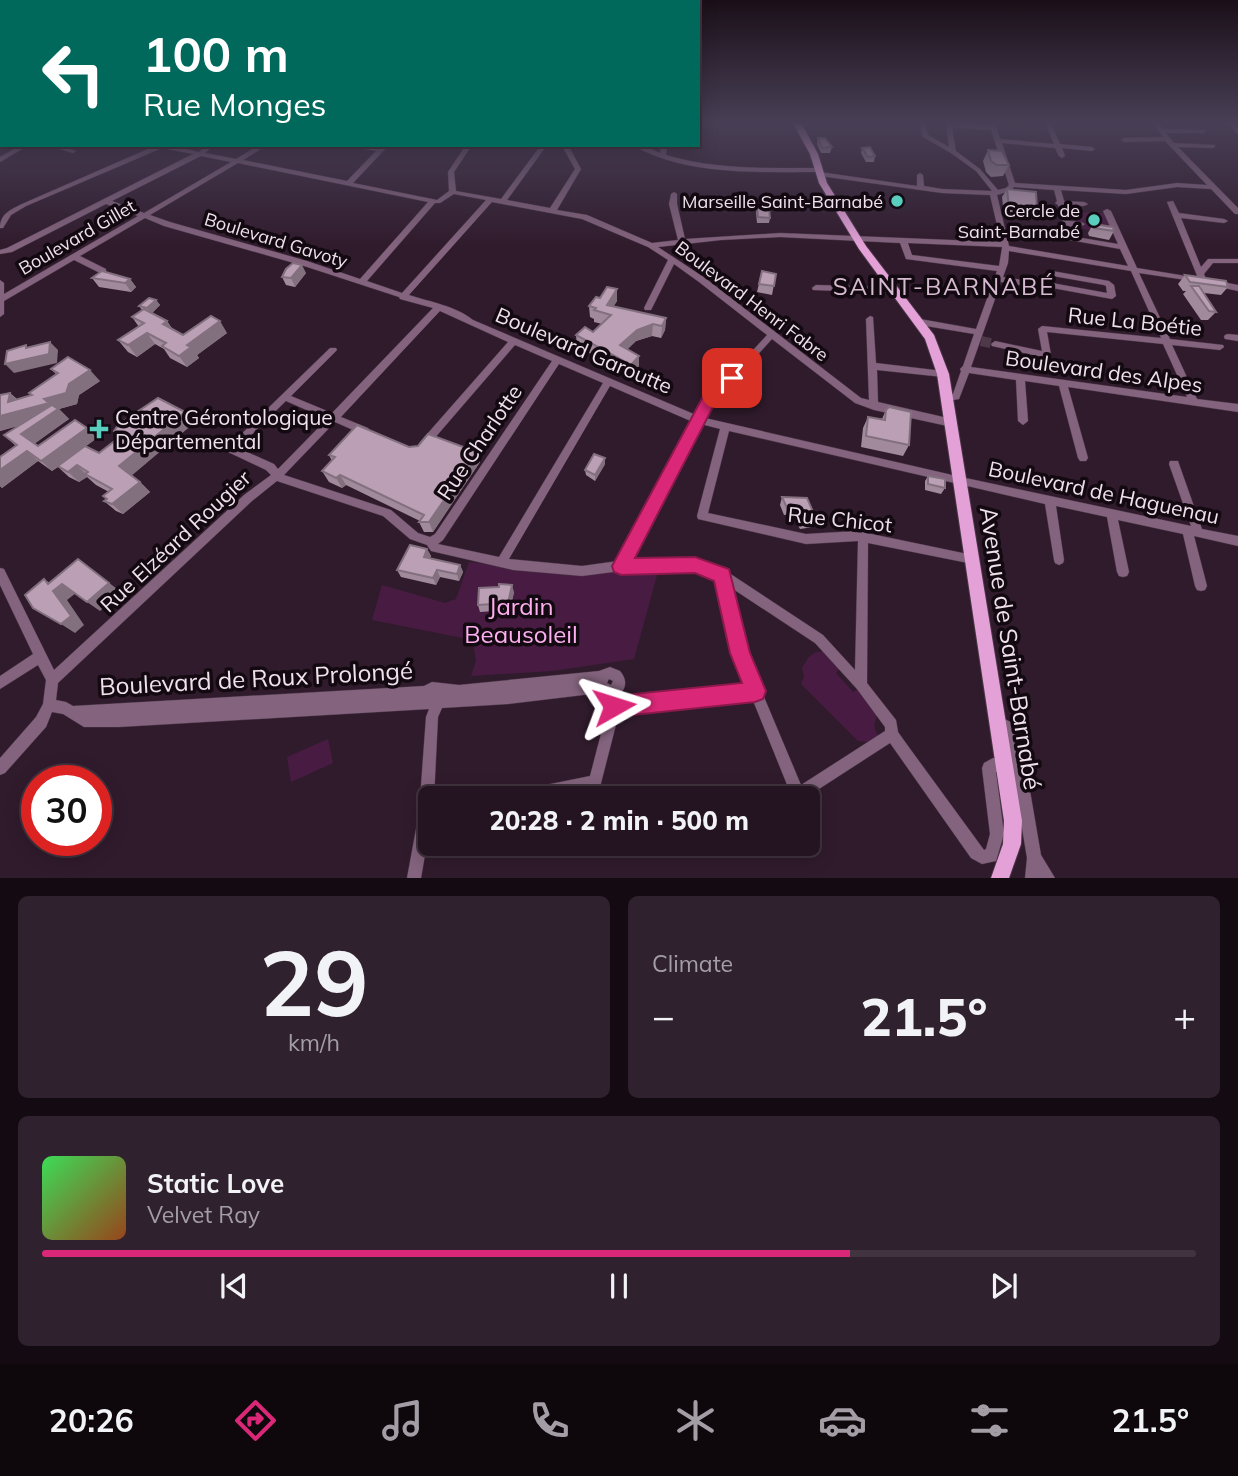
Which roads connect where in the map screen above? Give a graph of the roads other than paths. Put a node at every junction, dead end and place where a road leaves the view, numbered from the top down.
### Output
1 (119, 164) edge
2 (179, 164) edge
3 (236, 164) edge
4 (256, 164) edge
5 (368, 164) edge
6 (456, 164) edge
7 (530, 164) edge
8 (575, 164) edge
9 (706, 164) edge
10 (816, 164) edge
11 (970, 164) edge
12 (1005, 164) edge
13 (1190, 164) edge
14 (819, 172) junction
15 (920, 175) dead end
16 (1010, 181) junction
17 (349, 183) junction
18 (1213, 187) junction
19 (921, 188) junction
20 (1057, 188) junction
21 (453, 191) junction
22 (995, 193) junction
23 (674, 194) dead end
24 (490, 200) junction
25 (106, 201) junction
26 (433, 201) junction
27 (502, 201) junction
28 (1171, 202) dead end
29 (1060, 203) junction
30 (1084, 204) dead end
31 (553, 210) junction
32 (1107, 211) dead end
33 (1238, 212) edge
34 (1176, 215) junction
35 (145, 216) junction
36 (1224, 221) dead end
37 (1081, 224) dead end
38 (1067, 225) junction
39 (0, 226) edge
40 (1070, 238) junction
41 (858, 240) junction
42 (682, 242) junction
43 (904, 242) junction
44 (651, 245) junction
45 (1006, 246) junction
46 (1091, 247) dead end
47 (1124, 247) junction
48 (2, 253) edge
49 (75, 257) junction
50 (1074, 259) junction
51 (672, 260) junction
52 (1238, 261) edge
53 (1094, 262) junction
54 (1002, 269) junction
55 (1134, 269) junction
56 (103, 271) edge
57 (1202, 277) junction
58 (999, 279) junction
59 (361, 283) junction
60 (1046, 284) junction
61 (816, 288) dead end
62 (1238, 288) edge
63 (895, 290) junction
64 (1, 292) edge
65 (403, 297) junction
66 (438, 308) junction
67 (648, 308) dead end
68 (0, 314) edge
69 (870, 319) dead end
70 (920, 322) junction
71 (772, 334) junction
72 (1228, 337) dead end
73 (978, 338) junction
74 (1238, 338) edge
75 (513, 341) junction
76 (1166, 342) junction
77 (995, 344) tunnel mouth
78 (1220, 347) dead end
79 (333, 350) dead end
80 (557, 360) junction
81 (873, 366) junction
82 (964, 369) junction
83 (943, 374) junction
84 (1020, 377) junction
85 (608, 382) junction
86 (1063, 383) junction
87 (285, 397) junction
88 (948, 398) junction
89 (1194, 402) junction
90 (874, 405) junction
91 (1238, 408) edge
92 (334, 418) junction
93 (698, 420) junction
94 (1023, 421) dead end
95 (953, 423) junction
96 (726, 426) junction
97 (382, 438) edge
98 (417, 452) edge
99 (1083, 458) dead end
100 (1174, 464) dead end
101 (275, 475) junction
102 (961, 481) junction
103 (1050, 500) junction
104 (1112, 514) junction
105 (1192, 531) junction
106 (863, 537) junction
107 (1238, 541) edge
108 (431, 542) junction
109 (973, 559) junction
110 (1059, 560) dead end
111 (501, 563) junction
112 (621, 566) junction
113 (1123, 572) dead end
114 (0, 573) edge
115 (722, 575) junction
116 (1201, 586) dead end
117 (41, 656) junction
118 (52, 680) junction
119 (0, 683) edge
120 (860, 685) junction
121 (755, 691) junction
122 (424, 697) junction
123 (440, 697) junction
124 (48, 705) junction
125 (614, 706) junction
126 (432, 717) junction
127 (999, 722) junction
128 (892, 734) junction
129 (1005, 766) junction
130 (0, 768) edge
131 (429, 786) edge
132 (575, 786) edge
133 (792, 786) edge
134 (811, 786) edge
135 (419, 856) edge
136 (1034, 858) junction
137 (414, 877) edge
138 (1000, 877) edge
139 (1032, 877) edge
140 (1048, 877) edge

1 - 39 street
2 - 25 street
3 - 35 street, Boulevard Gillet
4 - 17 street
5 - 17 street
6 - 21 street
7 - 27 street
8 - 31 street
9 - 14 street
10 - 14 main road, Avenue de Saint-Barnabé
11 - 22 street
12 - 16 street
13 - 18 street
14 - 19 street
14 - 41 main road, Avenue de Saint-Barnabé
15 - 19 street
16 - 20 street
16 - 22 street
17 - 26 street
18 - 20 street
18 - 33 street
19 - 22 street
20 - 29 street
21 - 24 street, Boulevard Henri Fabre
21 - 26 street
22 - 45 street
23 - 42 street
24 - 27 street, Boulevard Henri Fabre
24 - 65 street
25 - 35 street, Boulevard Gavoty
25 - 48 street
26 - 59 street
27 - 31 street, Boulevard Henri Fabre
28 - 34 street
29 - 30 street
29 - 38 street
31 - 44 street, Boulevard Henri Fabre
32 - 47 street
34 - 36 street
34 - 57 street
35 - 49 street, Boulevard Gillet
35 - 59 street, Boulevard Gavoty
37 - 38 street
38 - 40 street
40 - 47 street
40 - 50 street
41 - 42 street
41 - 43 street
41 - 63 main road, Avenue de Saint-Barnabé
42 - 44 street
43 - 45 street
43 - 54 street
44 - 51 street, Boulevard Henri Fabre
45 - 50 street
45 - 54 street
46 - 53 street
47 - 55 street
49 - 56 street
49 - 64 street, Boulevard Gillet
50 - 53 street
51 - 67 street
51 - 71 street, Boulevard Henri Fabre
52 - 57 street
53 - 55 street
54 - 58 street
55 - 57 street
55 - 76 street
57 - 62 street
58 - 60 street
58 - 73 street
59 - 65 street, Boulevard Gavoty
60 - 60 street
61 - 63 street
63 - 70 main road, Avenue de Saint-Barnabé
64 - 68 street
65 - 66 street, Boulevard Gavoty
66 - 75 street, Boulevard Garoutte
66 - 92 street, Rue Elzéard Rougier
69 - 81 street
70 - 73 street
70 - 83 main road, Avenue de Saint-Barnabé
71 - 90 street, Boulevard Henri Fabre
71 - 93 street
72 - 74 street
73 - 82 street
75 - 80 street, Boulevard Garoutte
75 - 98 street
76 - 77 street, Rue La Boétie
76 - 78 street, Rue La Boétie
76 - 89 street
79 - 87 street
80 - 85 street, Boulevard Garoutte
80 - 108 street, Rue Charlotte
81 - 83 street
81 - 90 street
82 - 84 street, Boulevard des Alpes
82 - 88 street
83 - 88 main road, Avenue de Saint-Barnabé
84 - 86 street, Boulevard des Alpes
84 - 94 street
85 - 93 street, Boulevard Garoutte
85 - 111 street
86 - 89 street, Boulevard des Alpes
86 - 99 street
87 - 92 street
87 - 101 street
88 - 95 main road, Avenue de Saint-Barnabé
89 - 91 street, Boulevard des Alpes
90 - 95 street, Boulevard Henri Fabre
92 - 97 street
92 - 101 street, Rue Elzéard Rougier
93 - 96 street, Boulevard Garoutte
93 - 112 street
95 - 102 main road, Avenue de Saint-Barnabé
96 - 102 street, Boulevard Garoutte
96 - 106 street, Rue Chicot
100 - 105 street
101 - 108 street
101 - 118 street, Rue Elzéard Rougier
102 - 103 street, Boulevard de Haguenau
102 - 109 main road, Avenue de Saint-Barnabé
103 - 104 street, Boulevard de Haguenau
103 - 110 street
104 - 105 street, Boulevard de Haguenau
104 - 113 street
105 - 107 street, Boulevard de Haguenau
105 - 116 street
106 - 109 street, Rue Chicot
106 - 120 street
108 - 111 street
109 - 127 main road, Avenue de Saint-Barnabé
111 - 112 street
112 - 115 street
114 - 117 street
115 - 120 street
115 - 121 street
117 - 118 street
117 - 119 street
118 - 124 street
120 - 128 street
121 - 125 street
121 - 133 street
122 - 123 street, Boulevard de Roux Prolongé
122 - 124 street, Boulevard de Roux Prolongé
122 - 126 street
123 - 125 street, Boulevard de Roux Prolongé
123 - 126 street
124 - 130 street
125 - 132 street
126 - 131 street
127 - 129 main road, Avenue de Saint-Barnabé
127 - 136 street
128 - 129 street
128 - 134 street
129 - 138 main road, Avenue de Saint-Barnabé
135 - 137 street
136 - 139 street
136 - 140 street

